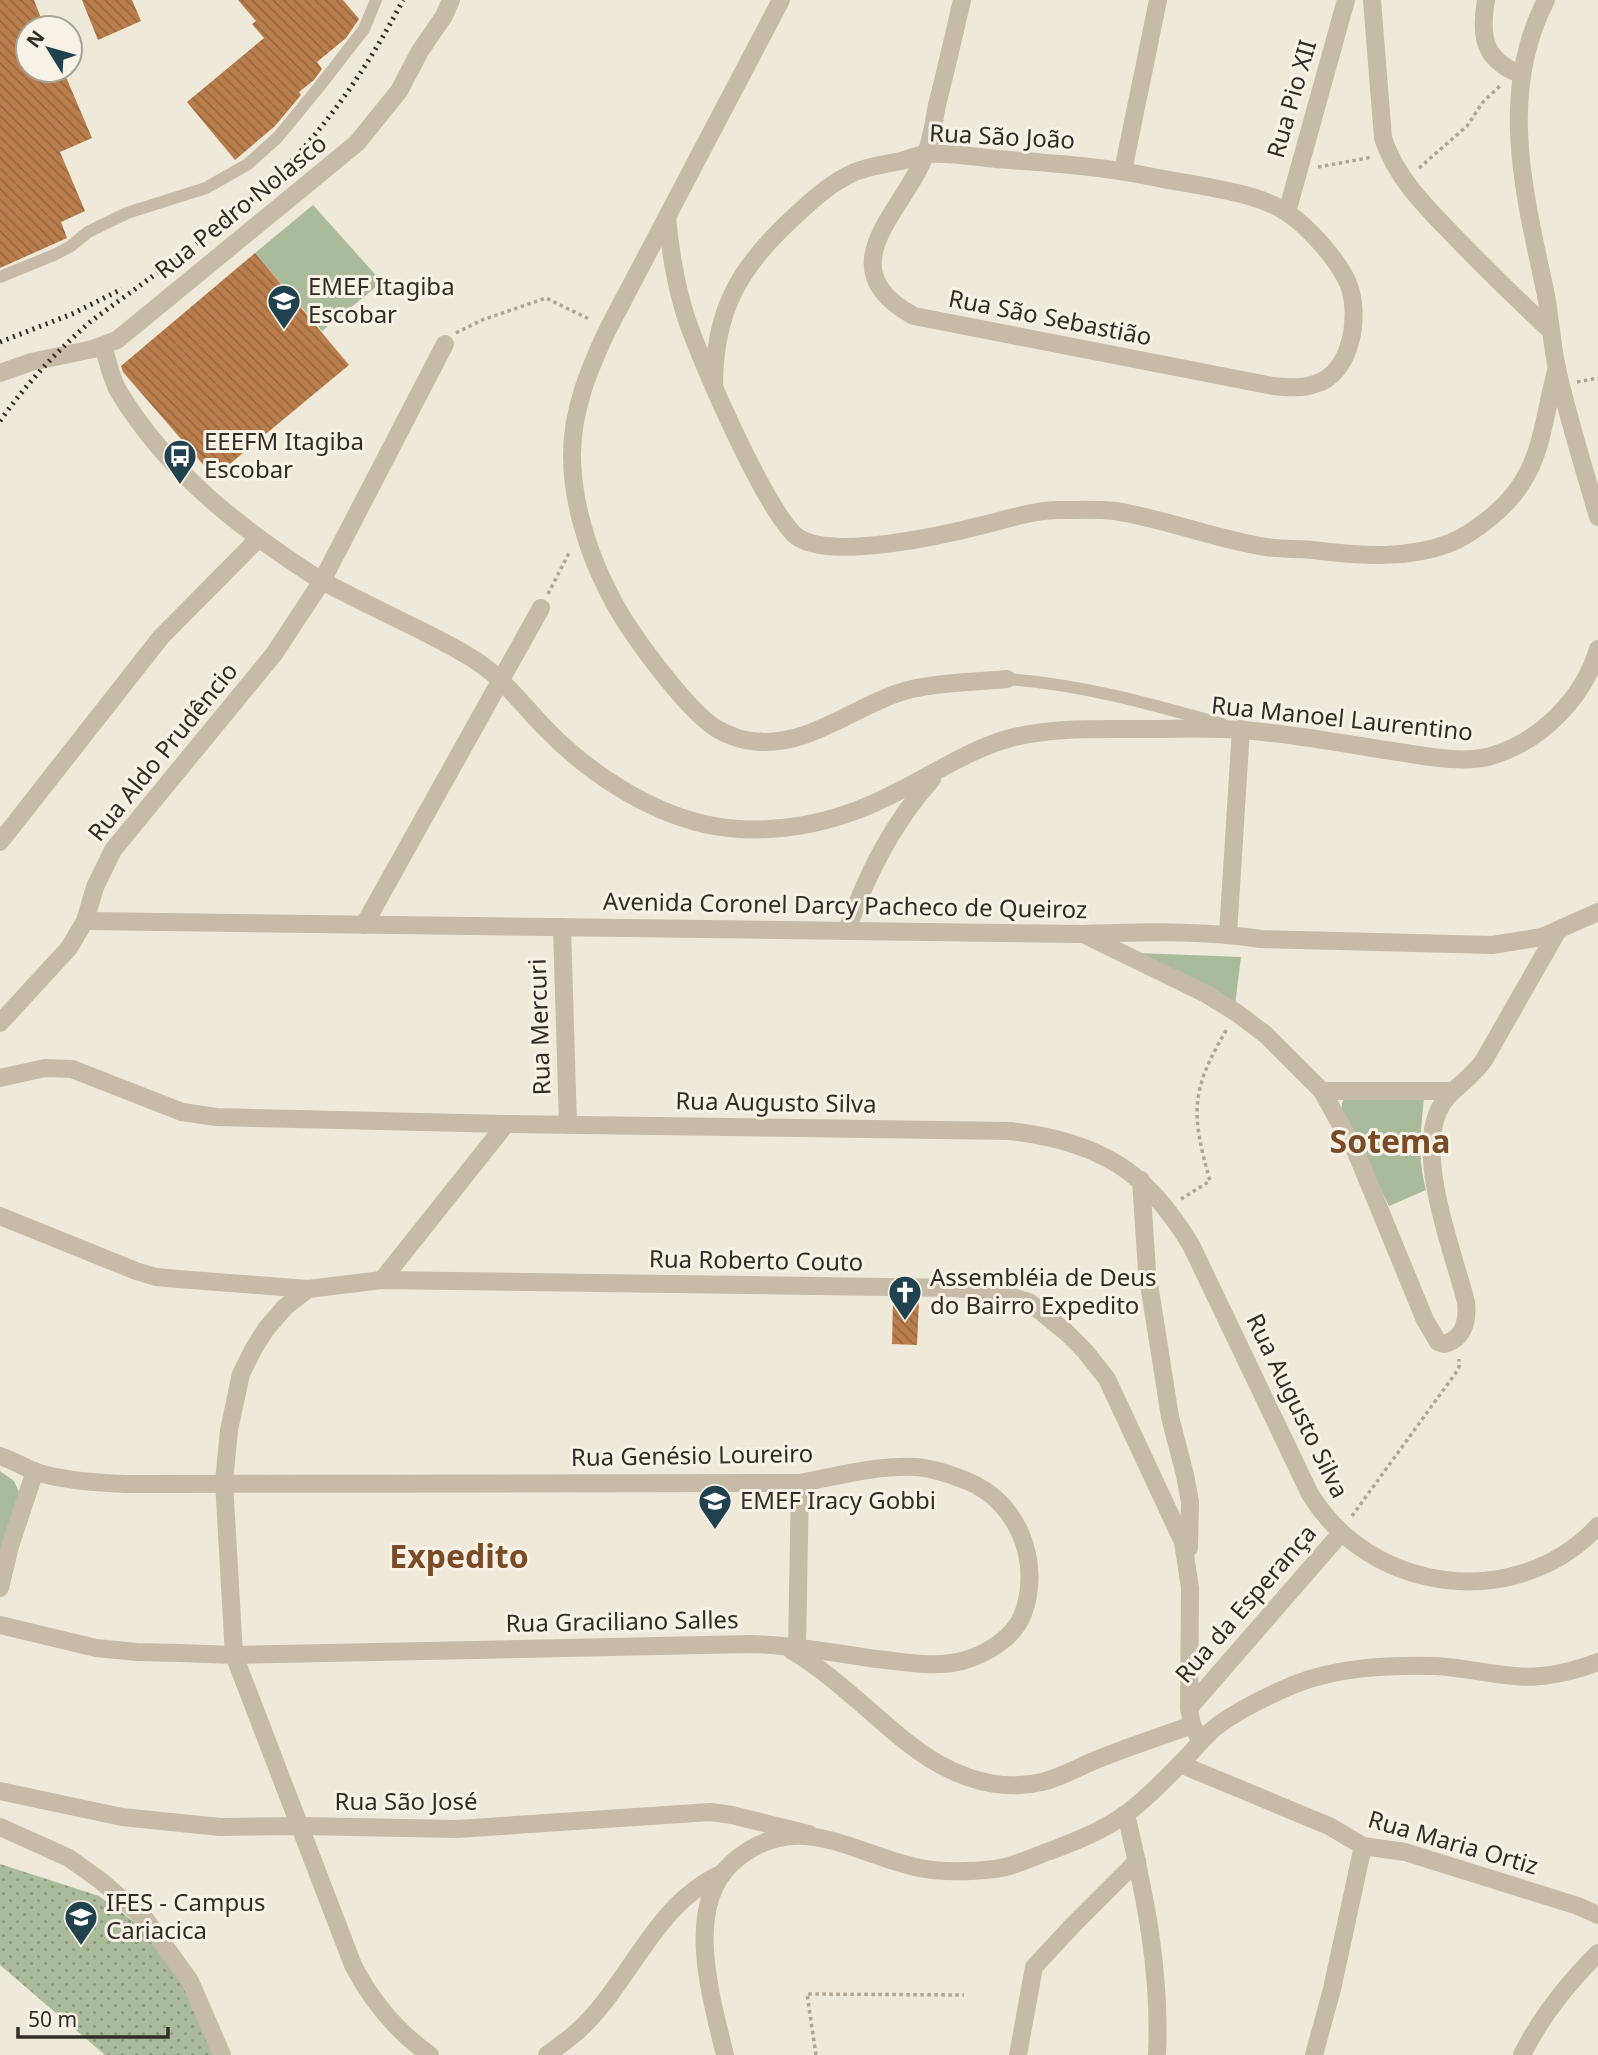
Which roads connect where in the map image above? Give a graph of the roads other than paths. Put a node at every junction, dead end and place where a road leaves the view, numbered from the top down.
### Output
1 (376, 0) edge
2 (451, 0) edge
3 (781, 0) edge
4 (962, 0) edge
5 (1158, 0) edge
6 (1346, 0) edge
7 (1372, 0) edge
8 (1486, 0) edge
9 (1546, 0) edge
10 (1517, 73) junction
11 (926, 154) junction
12 (1123, 171) junction
13 (1287, 212) junction
14 (667, 217) junction
15 (0, 277) edge
16 (1551, 331) junction
17 (445, 344) road end
18 (103, 346) junction
19 (1557, 368) junction
20 (0, 373) edge
21 (714, 386) junction
22 (1598, 517) edge
23 (259, 538) junction
24 (322, 581) junction
25 (541, 608) road end
26 (1598, 649) edge
27 (1007, 679) joint
28 (501, 681) junction
29 (1241, 729) junction
30 (954, 762) junction
31 (0, 842) edge
32 (1598, 912) edge
33 (85, 921) junction
34 (363, 925) junction
35 (562, 927) junction
36 (847, 930) junction
37 (1558, 932) junction
38 (1227, 933) junction
39 (1082, 934) junction
40 (0, 1023) edge
41 (0, 1077) edge
42 (1322, 1091) junction
43 (1452, 1091) junction
44 (506, 1124) junction
45 (568, 1125) junction
46 (1141, 1180) junction
47 (0, 1216) edge
48 (382, 1280) junction
49 (308, 1289) junction
50 (0, 1456) edge
51 (35, 1471) junction
52 (224, 1482) junction
53 (800, 1483) junction
54 (1598, 1526) edge
55 (1341, 1533) junction
56 (1188, 1566) junction
57 (0, 1588) edge
58 (0, 1625) edge
59 (790, 1647) junction
60 (234, 1655) junction
61 (1598, 1662) edge
62 (1190, 1716) junction
63 (1201, 1741) junction
64 (1180, 1764) junction
65 (0, 1791) edge
66 (1126, 1814) junction
67 (301, 1826) junction
68 (0, 1827) edge
69 (812, 1835) junction
70 (1363, 1846) junction
71 (1137, 1861) junction
72 (723, 1873) junction
73 (1598, 1915) edge
74 (1598, 1953) edge
75 (222, 2055) edge
76 (429, 2055) edge
77 (547, 2055) edge
78 (725, 2055) edge
79 (1018, 2055) edge
80 (1157, 2055) edge
81 (1314, 2055) edge
82 (1522, 2055) edge

1 - 15 lane
2 - 18 street, Rua Pedro Nolasco
3 - 14 street
4 - 11 street, Rua São Sebastião
5 - 12 street
6 - 13 street, Rua Pio XII
7 - 16 street
8 - 10 street
9 - 10 street
10 - 16 street
11 - 12 street, Rua São João
11 - 13 street, Rua São Sebastião
11 - 21 street, Rua São João
12 - 13 street, Rua São João
14 - 21 street
14 - 27 street
16 - 19 street
17 - 24 street, Rua Aldo Prudêncio
18 - 20 street, Rua Pedro Nolasco
18 - 23 street, Rua Manoel Laurentino
19 - 21 street
19 - 22 street
23 - 24 street, Rua Manoel Laurentino
23 - 31 street
24 - 28 street, Rua Manoel Laurentino
24 - 33 street, Rua Aldo Prudêncio
25 - 28 street
26 - 29 street, Rua Manoel Laurentino
27 - 29 lane
28 - 30 street, Rua Manoel Laurentino
28 - 34 street
29 - 30 street, Rua Manoel Laurentino
29 - 38 street
30 - 36 street
32 - 37 street, Avenida Coronel Darcy Pacheco de Queiroz
33 - 34 street, Avenida Coronel Darcy Pacheco de Queiroz
33 - 40 street, Rua Aldo Prudêncio
34 - 35 street, Avenida Coronel Darcy Pacheco de Queiroz
35 - 36 street, Avenida Coronel Darcy Pacheco de Queiroz
35 - 45 street, Rua Mercuri
36 - 39 street, Avenida Coronel Darcy Pacheco de Queiroz
37 - 38 street, Avenida Coronel Darcy Pacheco de Queiroz
37 - 43 street
38 - 39 street, Avenida Coronel Darcy Pacheco de Queiroz
39 - 42 street
41 - 44 street, Rua Augusto Silva
42 - 43 street
42 - 43 street
44 - 45 street, Rua Augusto Silva
44 - 48 street
45 - 46 street, Rua Augusto Silva
46 - 55 street, Rua Augusto Silva
46 - 56 street
47 - 49 street, Rua Roberto Couto
48 - 49 street, Rua Roberto Couto
48 - 56 street, Rua Roberto Couto
49 - 52 street
50 - 51 street, Rua Genésio Loureiro
51 - 52 street, Rua Genésio Loureiro
51 - 57 street
52 - 53 street, Rua Genésio Loureiro
52 - 60 street
53 - 59 street
53 - 59 street, Rua Genésio Loureiro
54 - 55 street, Rua Augusto Silva
55 - 62 street, Rua da Esperança
56 - 62 street, Rua Roberto Couto
58 - 60 street, Rua Graciliano Salles
59 - 60 street, Rua Graciliano Salles
59 - 62 street, Rua Graciliano Salles
60 - 67 street
61 - 63 street, Rua São José
62 - 63 street, Rua Roberto Couto
63 - 64 street, Rua São José
64 - 66 street, Rua São José
64 - 70 street, Rua Maria Ortiz
65 - 67 street, Rua São José
66 - 69 street, Rua São José
66 - 71 street
67 - 69 street, Rua São José
67 - 76 street
68 - 75 street
69 - 72 street
70 - 73 street, Rua Maria Ortiz
70 - 81 street
71 - 79 street
71 - 80 street
72 - 77 street
72 - 78 street
74 - 82 street

